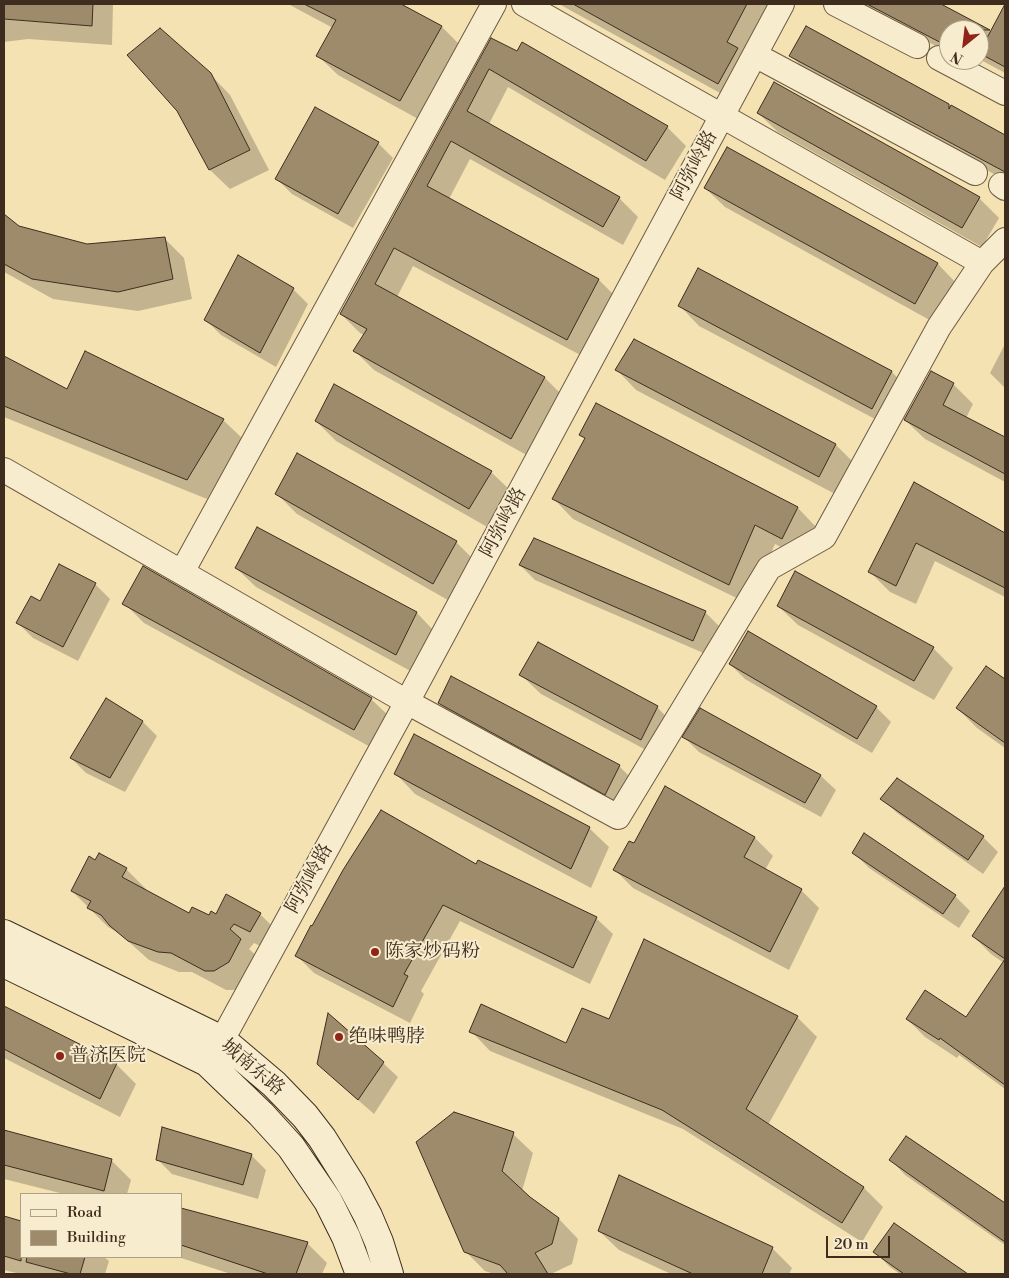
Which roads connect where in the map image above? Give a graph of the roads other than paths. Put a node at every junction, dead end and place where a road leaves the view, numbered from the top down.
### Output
1 (494, 4) edge
2 (524, 4) edge
3 (782, 4) edge
4 (836, 4) edge
5 (917, 46) dead end
6 (755, 55) junction
7 (962, 70) edge
8 (1005, 93) edge
9 (722, 116) junction
10 (974, 172) dead end
11 (1005, 240) edge
12 (982, 263) junction
13 (4, 470) edge
14 (182, 572) junction
15 (407, 702) junction
16 (4, 934) edge
17 (4, 963) edge
18 (222, 1040) junction
19 (360, 1274) edge
20 (389, 1274) edge

1 - 14 street
2 - 9 street
3 - 6 street, 阿弥岭路
4 - 5 street
6 - 9 street, 阿弥岭路
6 - 10 street
7 - 8 street
9 - 12 street
9 - 15 street, 阿弥岭路
11 - 12 street
12 - 15 street
13 - 14 street
14 - 15 street
15 - 18 street, 阿弥岭路
16 - 18 main road, 城南东路
17 - 19 main road, 城南东路
18 - 20 main road, 城南东路

